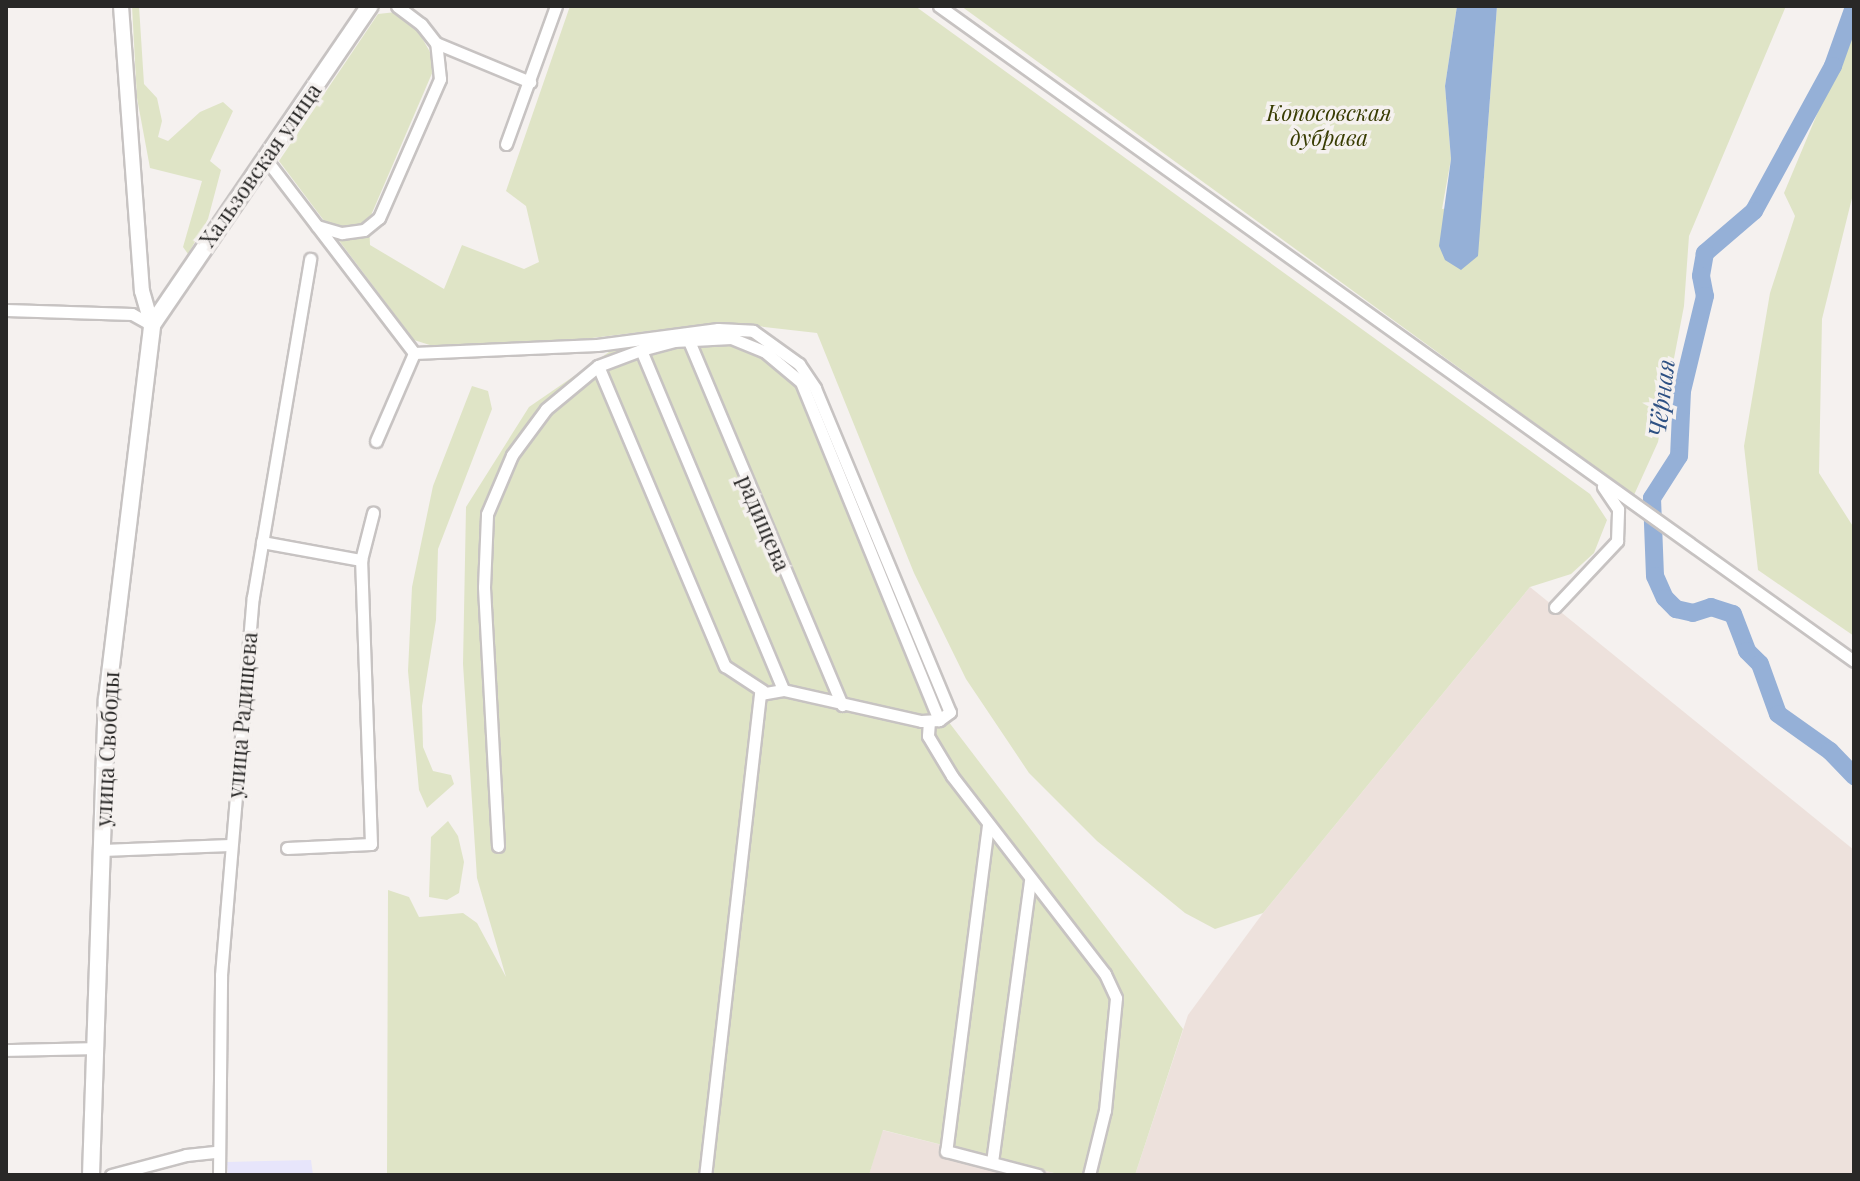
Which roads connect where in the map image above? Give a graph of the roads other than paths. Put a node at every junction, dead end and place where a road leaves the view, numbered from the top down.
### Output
1 (121, 6) edge
2 (370, 6) edge
3 (397, 6) edge
4 (556, 6) edge
5 (939, 6) edge
6 (436, 43) junction
7 (530, 82) junction
8 (506, 144) dead end
9 (265, 158) junction
10 (316, 226) junction
11 (310, 259) dead end
12 (6, 310) edge
13 (152, 325) junction
14 (689, 341) junction
15 (641, 350) junction
16 (414, 353) junction
17 (598, 366) junction
18 (376, 441) dead end
19 (1600, 483) junction
20 (373, 513) dead end
21 (262, 542) junction
22 (361, 560) junction
23 (1555, 607) dead end
24 (1854, 661) edge
25 (783, 690) junction
26 (763, 691) junction
27 (842, 705) junction
28 (934, 721) junction
29 (988, 825) junction
30 (230, 845) junction
31 (498, 846) dead end
32 (287, 848) dead end
33 (102, 850) junction
34 (1030, 880) junction
35 (94, 1048) junction
36 (6, 1050) edge
37 (217, 1152) junction
38 (992, 1162) junction
39 (91, 1175) edge
40 (111, 1175) edge
41 (219, 1175) edge
42 (705, 1175) edge
43 (1038, 1175) edge
44 (1089, 1175) edge

1 - 13 street
2 - 9 main road, Хальзовская улица
3 - 6 street
4 - 7 street
5 - 19 street
6 - 7 street
6 - 10 street
7 - 8 street
9 - 10 street
9 - 13 main road, Хальзовская улица
10 - 16 street
11 - 21 street, улица Радищева
12 - 13 street
13 - 33 main road, улица Свободы
14 - 15 street
14 - 27 street, радищева
14 - 28 street
15 - 17 street
15 - 25 street
16 - 18 street
16 - 28 street
17 - 26 street
17 - 31 street
19 - 23 street
19 - 24 street
20 - 22 street
21 - 22 street
21 - 30 street, улица Радищева
22 - 32 street
25 - 26 street
25 - 27 street
26 - 42 street
27 - 28 street
28 - 29 street
29 - 34 street
29 - 38 street
30 - 33 street
30 - 37 street, улица Радищева
33 - 35 main road, улица Свободы
34 - 38 street
34 - 44 street
35 - 36 street
35 - 39 main road, улица Свободы
37 - 40 street
37 - 41 street, улица Радищева
38 - 43 street

